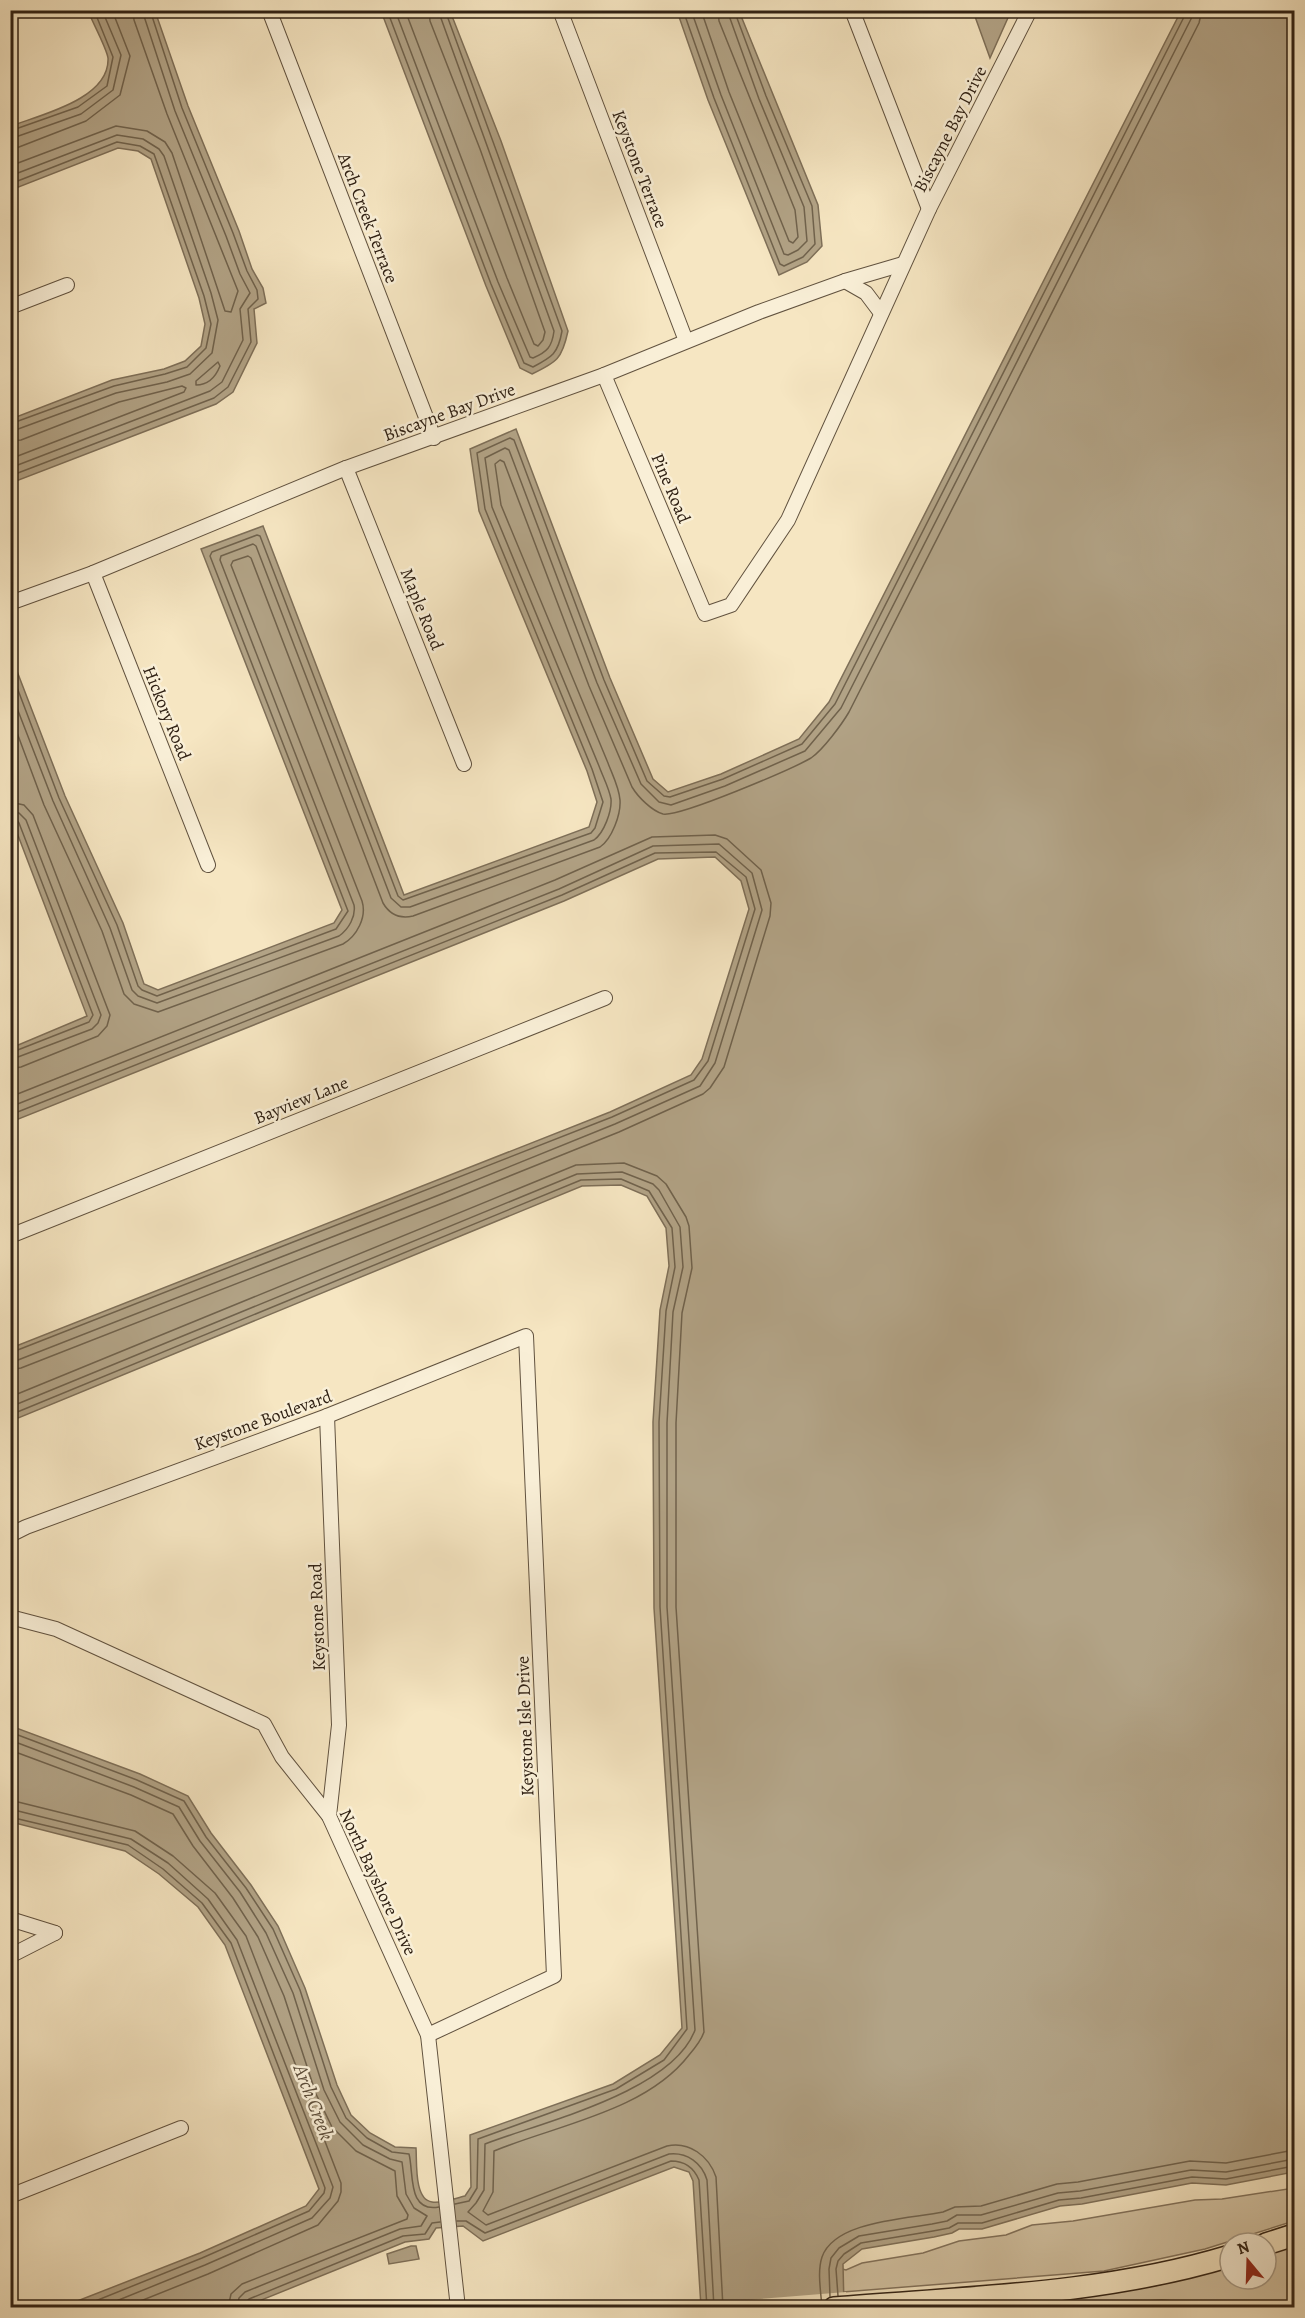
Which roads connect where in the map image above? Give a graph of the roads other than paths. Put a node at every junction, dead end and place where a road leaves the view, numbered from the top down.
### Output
1 (269, 10) edge
2 (560, 10) edge
3 (852, 10) edge
4 (1030, 10) edge
5 (929, 209) junction
6 (903, 264) junction
7 (845, 281) junction
8 (67, 285) dead end
9 (10, 307) edge
10 (881, 313) junction
11 (686, 341) junction
12 (604, 375) junction
13 (434, 438) junction
14 (346, 468) junction
15 (93, 573) junction
16 (10, 603) edge
17 (705, 614) joint
18 (464, 764) dead end
19 (208, 865) dead end
20 (605, 998) dead end
21 (10, 1236) edge
22 (526, 1336) joint
23 (327, 1416) junction
24 (10, 1534) edge
25 (10, 1617) edge
26 (329, 1816) junction
27 (10, 1919) edge
28 (10, 1956) edge
29 (428, 2035) junction
30 (181, 2128) dead end
31 (10, 2196) edge
32 (1294, 2235) edge
33 (1278, 2240) edge
34 (1218, 2259) edge
35 (458, 2307) edge
36 (834, 2307) edge

1 - 13 street, Arch Creek Terrace
2 - 11 street, Keystone Terrace
3 - 5 street
4 - 5 street, Biscayne Bay Drive
5 - 6 street, Biscayne Bay Drive
6 - 7 street, Biscayne Bay Drive
6 - 10 street, Biscayne Bay Drive
7 - 10 street
7 - 11 street, Biscayne Bay Drive
8 - 9 street
10 - 17 street, Biscayne Bay Drive
11 - 12 street, Biscayne Bay Drive
12 - 13 street, Biscayne Bay Drive
12 - 17 street, Pine Road
13 - 14 street, Biscayne Bay Drive
14 - 15 street, Biscayne Bay Drive
14 - 18 street, Maple Road
15 - 16 street, Biscayne Bay Drive
15 - 19 street, Hickory Road
20 - 21 street, Bayview Lane
22 - 23 street, Keystone Boulevard
22 - 29 street, Keystone Isle Drive
23 - 24 street, Keystone Boulevard
23 - 26 street, Keystone Road
25 - 26 street, North Bayshore Drive
26 - 29 street, North Bayshore Drive
27 - 28 street
29 - 35 street, North Bayshore Drive
30 - 31 street
32 - 33 main road
34 - 36 main road

